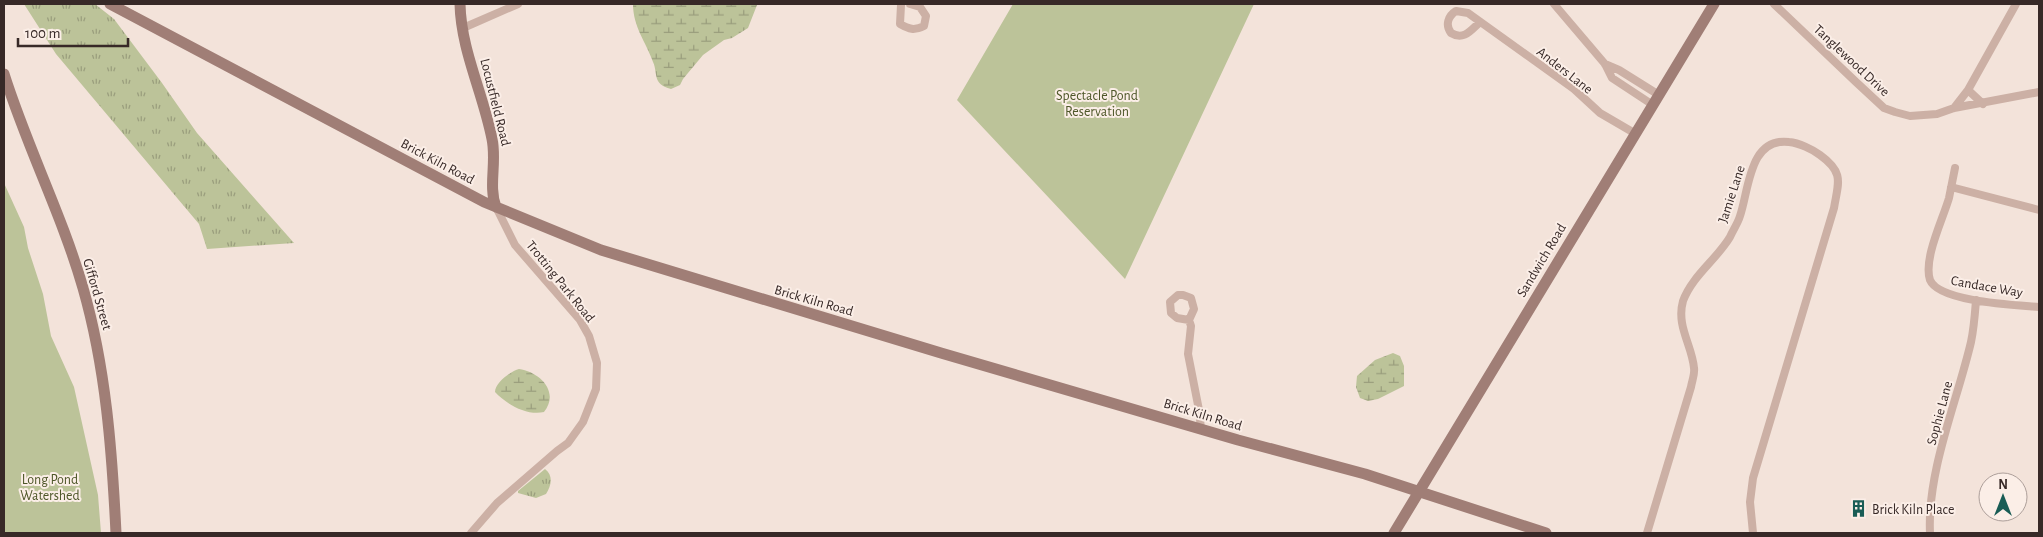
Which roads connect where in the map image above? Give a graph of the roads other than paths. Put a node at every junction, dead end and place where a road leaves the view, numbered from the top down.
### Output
1 (110, 4) edge
2 (460, 4) edge
3 (518, 4) edge
4 (902, 4) edge
5 (910, 4) edge
6 (1554, 4) edge
7 (1714, 4) edge
8 (1774, 4) edge
9 (2016, 4) edge
10 (1480, 22) dead end
11 (463, 28) junction
12 (1604, 64) junction
13 (4, 74) edge
14 (1968, 90) junction
15 (2039, 92) edge
16 (1656, 100) junction
17 (1982, 104) junction
18 (1954, 108) junction
19 (1636, 134) junction
20 (1955, 168) dead end
21 (1951, 187) junction
22 (496, 208) junction
23 (2039, 210) edge
24 (1976, 300) junction
25 (2039, 307) edge
26 (1189, 320) dead end
27 (1201, 429) junction
28 (1418, 493) junction
29 (116, 533) edge
30 (472, 533) edge
31 (1394, 533) edge
32 (1546, 533) edge
33 (1647, 533) edge
34 (1753, 533) edge
35 (1930, 533) edge

1 - 22 main road, Brick Kiln Road
2 - 11 main road, Locustfield Road
3 - 11 street
4 - 5 street
6 - 12 street
7 - 16 main road, Sandwich Road
8 - 18 street, Tanglewood Drive
9 - 14 street
10 - 19 street, Anders Lane
11 - 22 main road, Locustfield Road
12 - 16 street
12 - 16 street
13 - 29 main road, Gifford Street
14 - 17 street
14 - 18 street
15 - 17 street, Tanglewood Drive
16 - 19 main road, Sandwich Road
17 - 18 street, Tanglewood Drive
19 - 28 main road, Sandwich Road
20 - 21 street, Candace Way
21 - 23 street
21 - 24 street, Candace Way
22 - 27 main road, Brick Kiln Road
22 - 30 street, Trotting Park Road
24 - 25 street, Candace Way
24 - 35 street, Sophie Lane
26 - 27 street
27 - 28 main road, Brick Kiln Road
28 - 31 main road, Sandwich Road
28 - 32 main road, Brick Kiln Road
33 - 34 street, Jamie Lane

